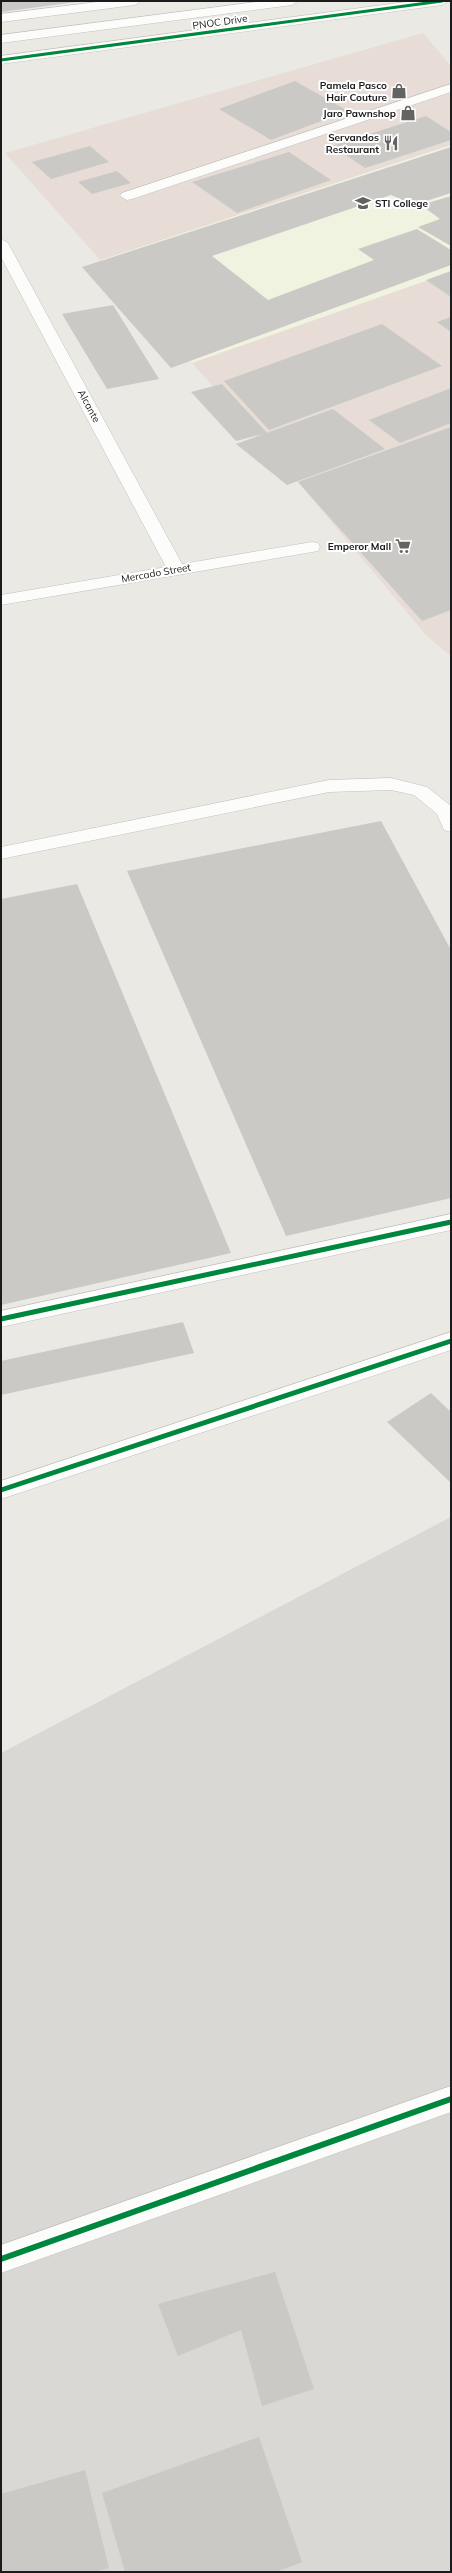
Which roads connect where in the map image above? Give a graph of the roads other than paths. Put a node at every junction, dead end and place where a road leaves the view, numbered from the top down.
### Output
1 (135, 1) edge
2 (292, 1) edge
3 (442, 1) edge
4 (1, 18) edge
5 (1, 38) edge
6 (1, 60) edge
7 (451, 88) edge
8 (127, 196) dead end
9 (1, 243) edge
10 (312, 547) dead end
11 (176, 569) junction
12 (1, 600) edge
13 (451, 826) edge
14 (1, 853) edge
15 (451, 1222) edge
16 (1, 1319) edge
17 (451, 1341) edge
18 (1, 1490) edge
19 (451, 2099) edge
20 (1, 2259) edge

1 - 4 street
2 - 5 street, PNOC Drive
3 - 6 street, PNOC Drive
7 - 8 street
9 - 11 street, Alcante
10 - 11 street, Mercado Street
11 - 12 street, Mercado Street
13 - 14 street
15 - 16 street
17 - 18 street
19 - 20 street

